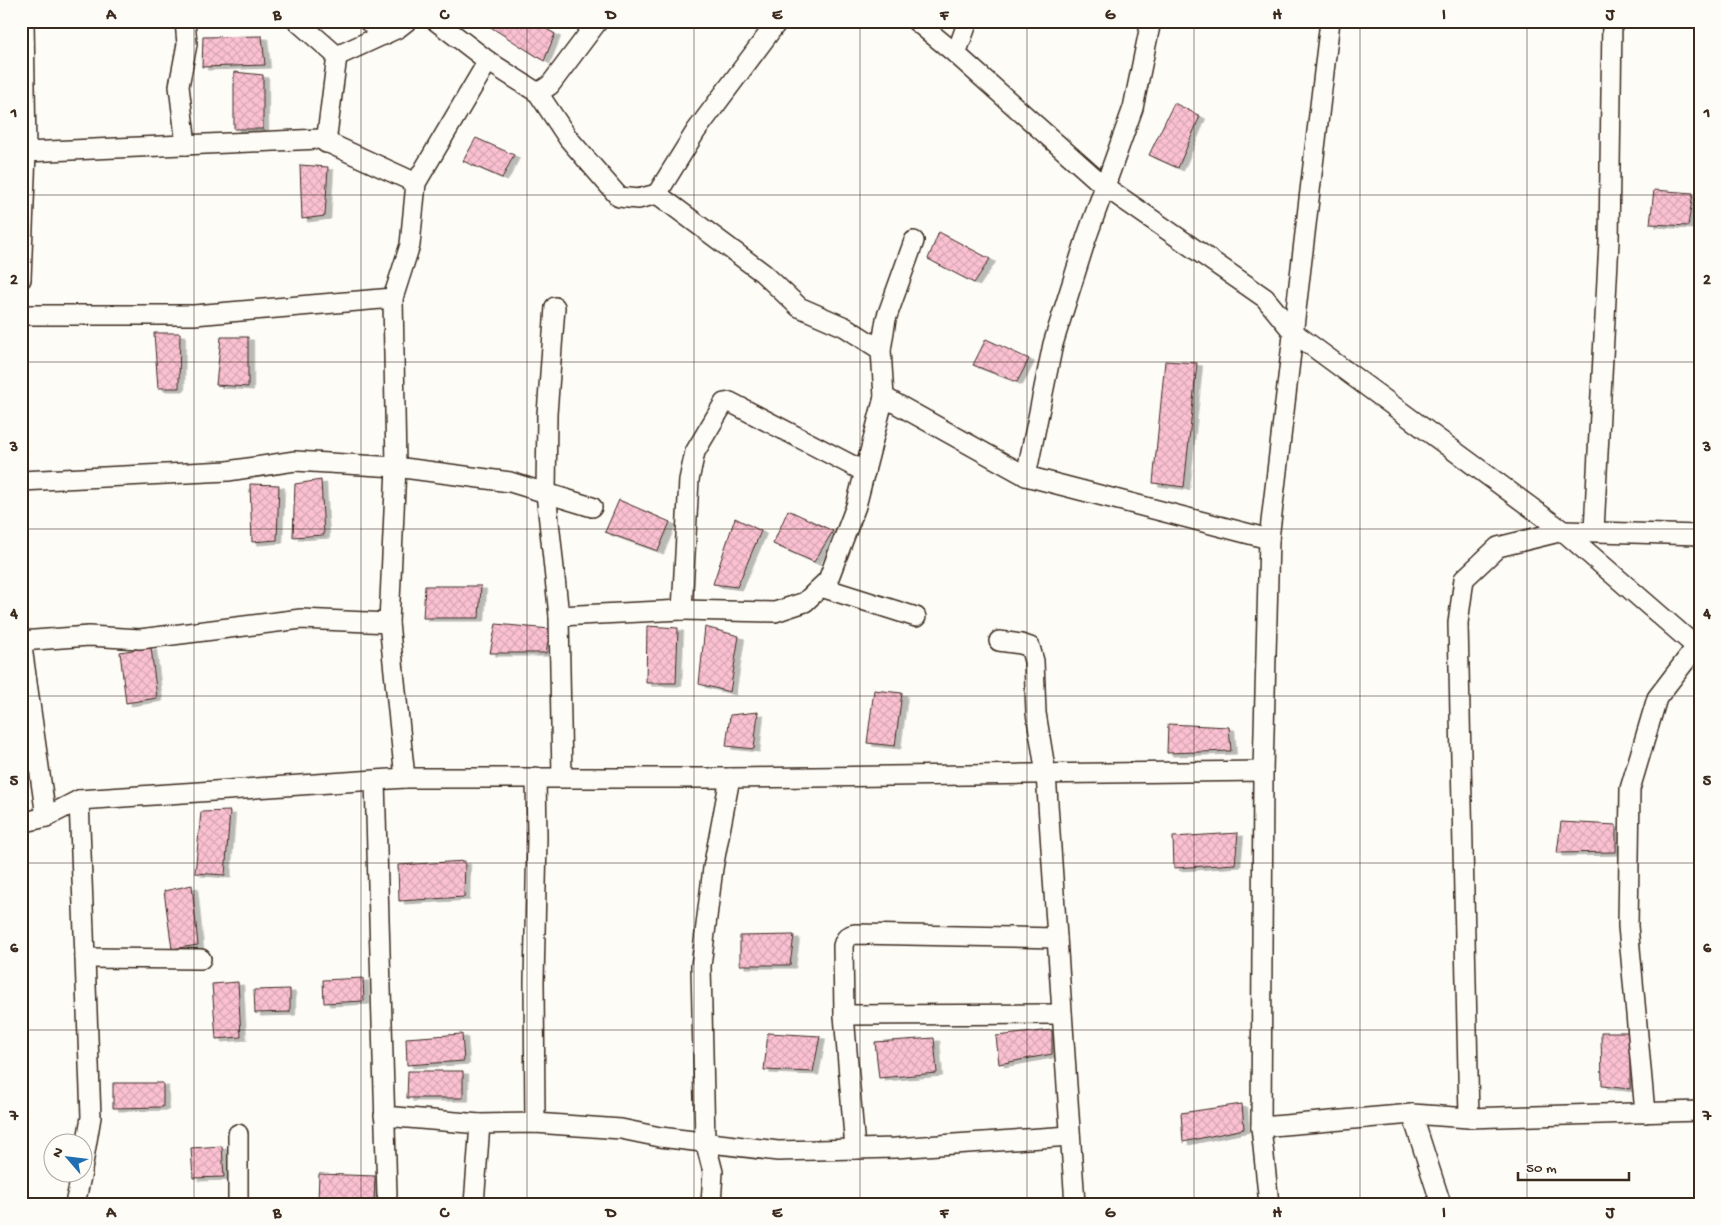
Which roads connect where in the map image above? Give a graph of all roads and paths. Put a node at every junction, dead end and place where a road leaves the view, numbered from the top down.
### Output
1 (24, 21) edge
2 (185, 21) edge
3 (297, 21) edge
4 (368, 21) edge
5 (407, 21) edge
6 (436, 21) edge
7 (598, 21) edge
8 (778, 21) edge
9 (916, 21) edge
10 (968, 21) edge
11 (1151, 21) edge
12 (1330, 21) edge
13 (1612, 21) edge
14 (384, 35) junction
15 (956, 54) junction
16 (338, 56) junction
17 (488, 61) junction
18 (538, 93) junction
19 (326, 143) junction
20 (186, 145) junction
21 (26, 152) junction
22 (416, 182) junction
23 (1104, 186) junction
24 (657, 194) junction
25 (914, 241) dead end
26 (21, 279) edge
27 (393, 298) junction
28 (555, 307) dead end
29 (21, 315) edge
30 (1293, 332) junction
31 (881, 350) junction
32 (884, 397) junction
33 (396, 467) junction
34 (865, 472) junction
35 (1026, 476) junction
36 (21, 481) edge
37 (546, 493) junction
38 (592, 507) dead end
39 (1563, 530) junction
40 (1594, 530) junction
41 (1700, 535) edge
42 (1269, 539) junction
43 (821, 587) junction
44 (682, 610) junction
45 (559, 616) junction
46 (916, 617) dead end
47 (389, 623) junction
48 (21, 641) edge
49 (999, 642) dead end
50 (1698, 648) edge
51 (1263, 771) junction
52 (1046, 774) junction
53 (536, 777) junction
54 (562, 777) junction
55 (405, 778) junction
56 (730, 778) junction
57 (375, 781) junction
58 (79, 800) junction
59 (46, 817) junction
60 (21, 823) edge
61 (1057, 938) junction
62 (85, 958) junction
63 (201, 959) dead end
64 (1062, 1014) junction
65 (844, 1015) junction
66 (1700, 1111) edge
67 (1645, 1113) junction
68 (1412, 1114) junction
69 (384, 1116) junction
70 (1470, 1118) junction
71 (535, 1123) junction
72 (480, 1124) junction
73 (1261, 1127) junction
74 (88, 1132) edge
75 (238, 1134) dead end
76 (1070, 1136) junction
77 (705, 1141) junction
78 (856, 1149) junction
79 (80, 1182) edge
80 (387, 1195) dead end
81 (76, 1204) edge
82 (238, 1204) edge
83 (474, 1204) edge
84 (711, 1204) edge
85 (1075, 1204) edge
86 (1269, 1204) edge
87 (1441, 1204) edge

1 - 21 street
2 - 20 street
3 - 16 street
4 - 14 street
5 - 14 street
6 - 17 street
7 - 18 street
8 - 24 street
9 - 15 street
10 - 15 street
11 - 23 street
12 - 30 street
13 - 40 street
14 - 16 street
15 - 23 street
16 - 19 street
17 - 18 street
17 - 22 street
18 - 24 street
19 - 20 street
19 - 22 street
20 - 21 street
21 - 26 street
22 - 27 street
23 - 30 street
23 - 35 street
24 - 31 street
25 - 31 street
27 - 29 street
27 - 33 street
28 - 37 street
30 - 39 street
30 - 42 street
31 - 32 street
32 - 34 street
32 - 35 street
33 - 36 street
33 - 37 street
33 - 47 street
34 - 43 street
34 - 44 street
35 - 42 street
37 - 38 street
37 - 45 street
39 - 40 street
39 - 50 street
39 - 70 street
40 - 41 street
42 - 51 street
43 - 44 street
43 - 46 street
44 - 45 street
45 - 54 street
47 - 48 street
47 - 55 street
48 - 59 street
49 - 52 street
50 - 67 street
51 - 52 street
51 - 73 street
52 - 56 street
52 - 61 street
53 - 54 street
53 - 55 street
53 - 71 street
54 - 56 street
55 - 57 street
56 - 77 street
57 - 58 street
57 - 69 street
58 - 59 street
58 - 62 street
59 - 60 street
61 - 64 street
61 - 65 street
62 - 63 street
62 - 74 street
64 - 65 street
64 - 76 street
65 - 78 street
66 - 67 street
67 - 70 street
68 - 70 street
68 - 73 street
68 - 87 street
69 - 72 street
69 - 80 street
71 - 72 street
71 - 77 street
72 - 83 street
73 - 86 street
75 - 82 street
76 - 78 street
76 - 85 street
77 - 78 street
77 - 84 street
79 - 81 street

